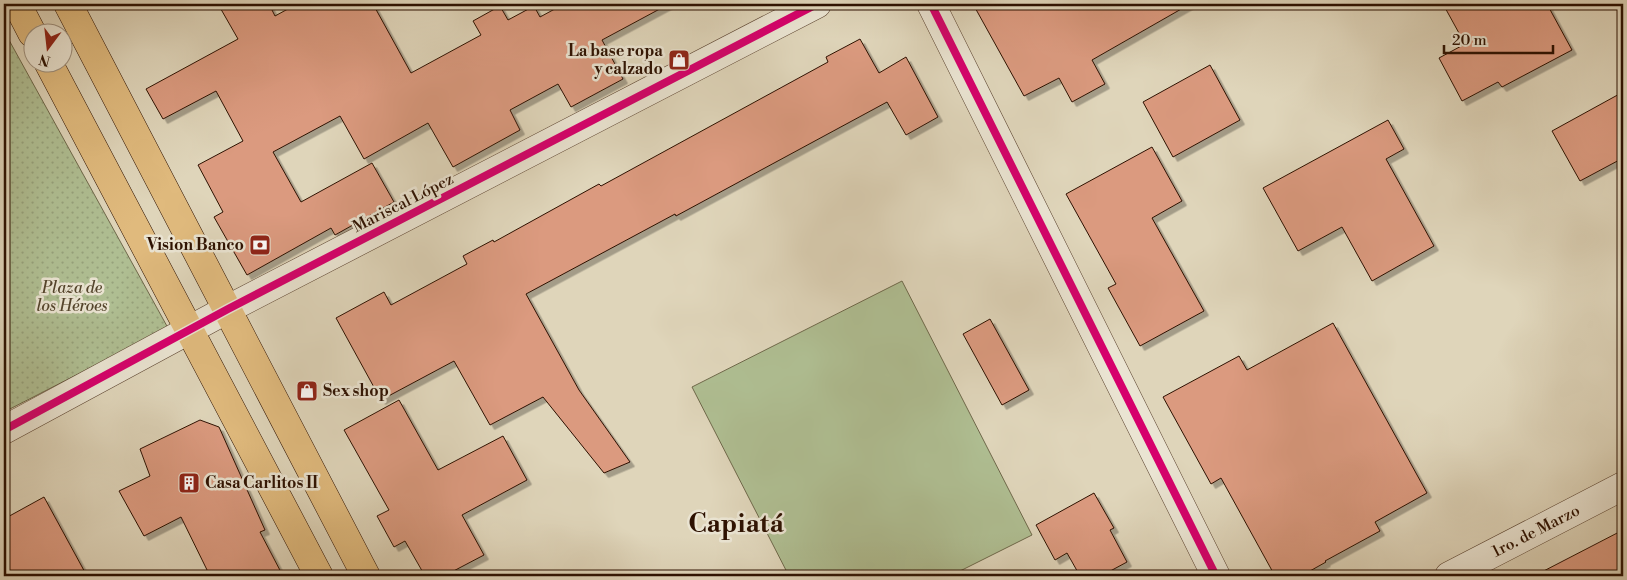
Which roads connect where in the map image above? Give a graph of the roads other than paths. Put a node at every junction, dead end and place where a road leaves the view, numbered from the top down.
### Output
1 (17, 4) edge
2 (68, 4) edge
3 (817, 4) edge
4 (930, 4) edge
5 (26, 22) edge
6 (53, 72) edge
7 (228, 309) junction
8 (190, 330) junction
9 (4, 430) edge
10 (1623, 486) edge
11 (319, 576) edge
12 (366, 576) edge
13 (1216, 576) edge
14 (1449, 576) edge

1 - 5 highway
2 - 7 highway
3 - 7 street, Mariscal López
4 - 13 street
6 - 8 highway
7 - 8 street, Mariscal López
7 - 12 highway
8 - 9 street, Mariscal López
8 - 11 highway
10 - 14 street, 1ro. de Marzo

